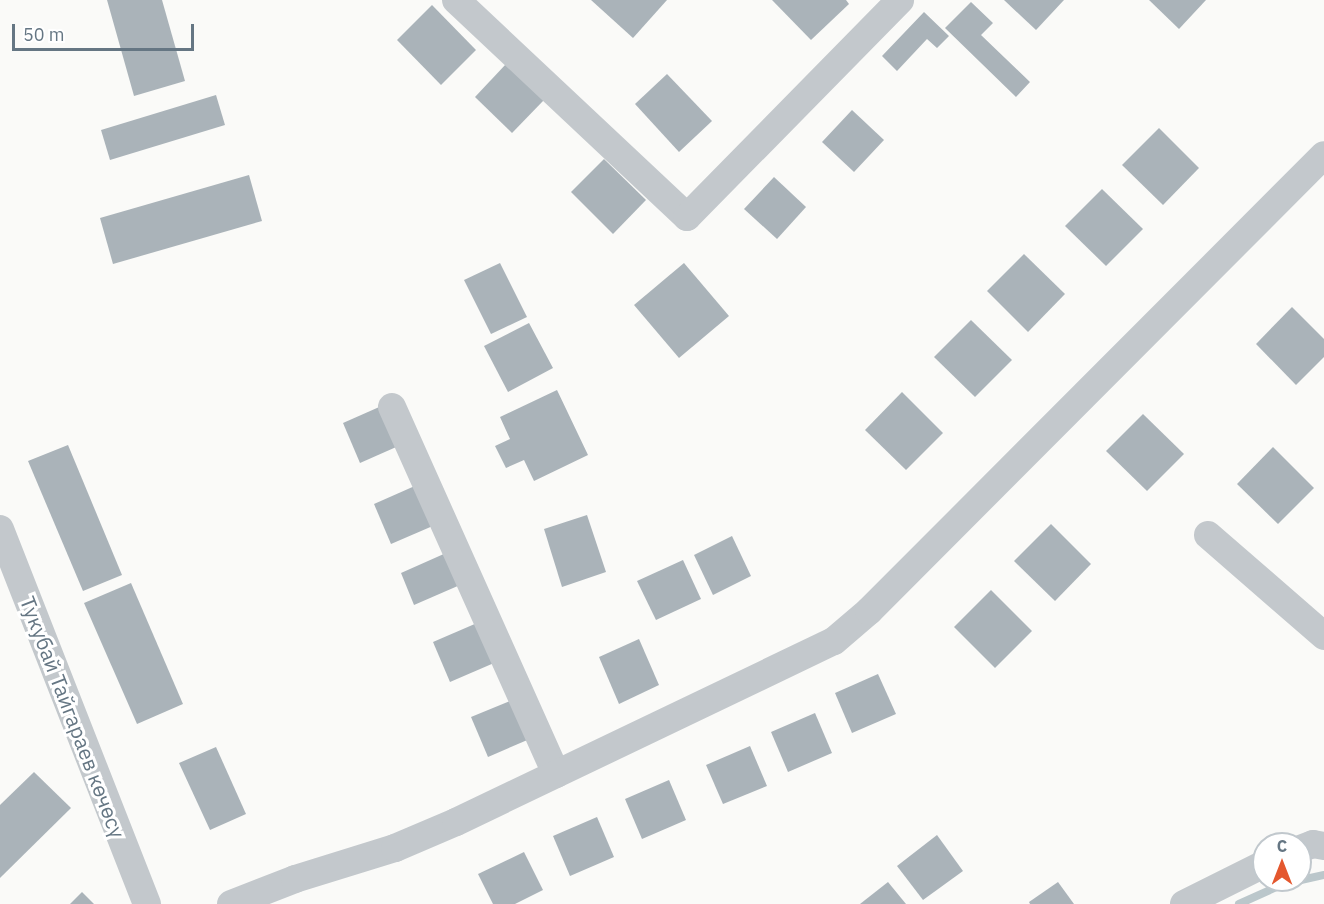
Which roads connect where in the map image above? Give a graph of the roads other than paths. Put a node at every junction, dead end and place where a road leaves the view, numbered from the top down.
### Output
1 (456, 0) edge
2 (900, 0) edge
3 (1324, 155) edge
4 (392, 407) dead end
5 (0, 529) edge
6 (1208, 535) dead end
7 (1324, 636) edge
8 (556, 774) junction
9 (1252, 870) edge
10 (147, 904) edge
11 (231, 904) edge
12 (1184, 904) edge

1 - 2 street
3 - 8 street
4 - 8 street
5 - 10 street, Тукубай Тайгараев көчөсү
6 - 7 street
8 - 11 street
9 - 12 street

